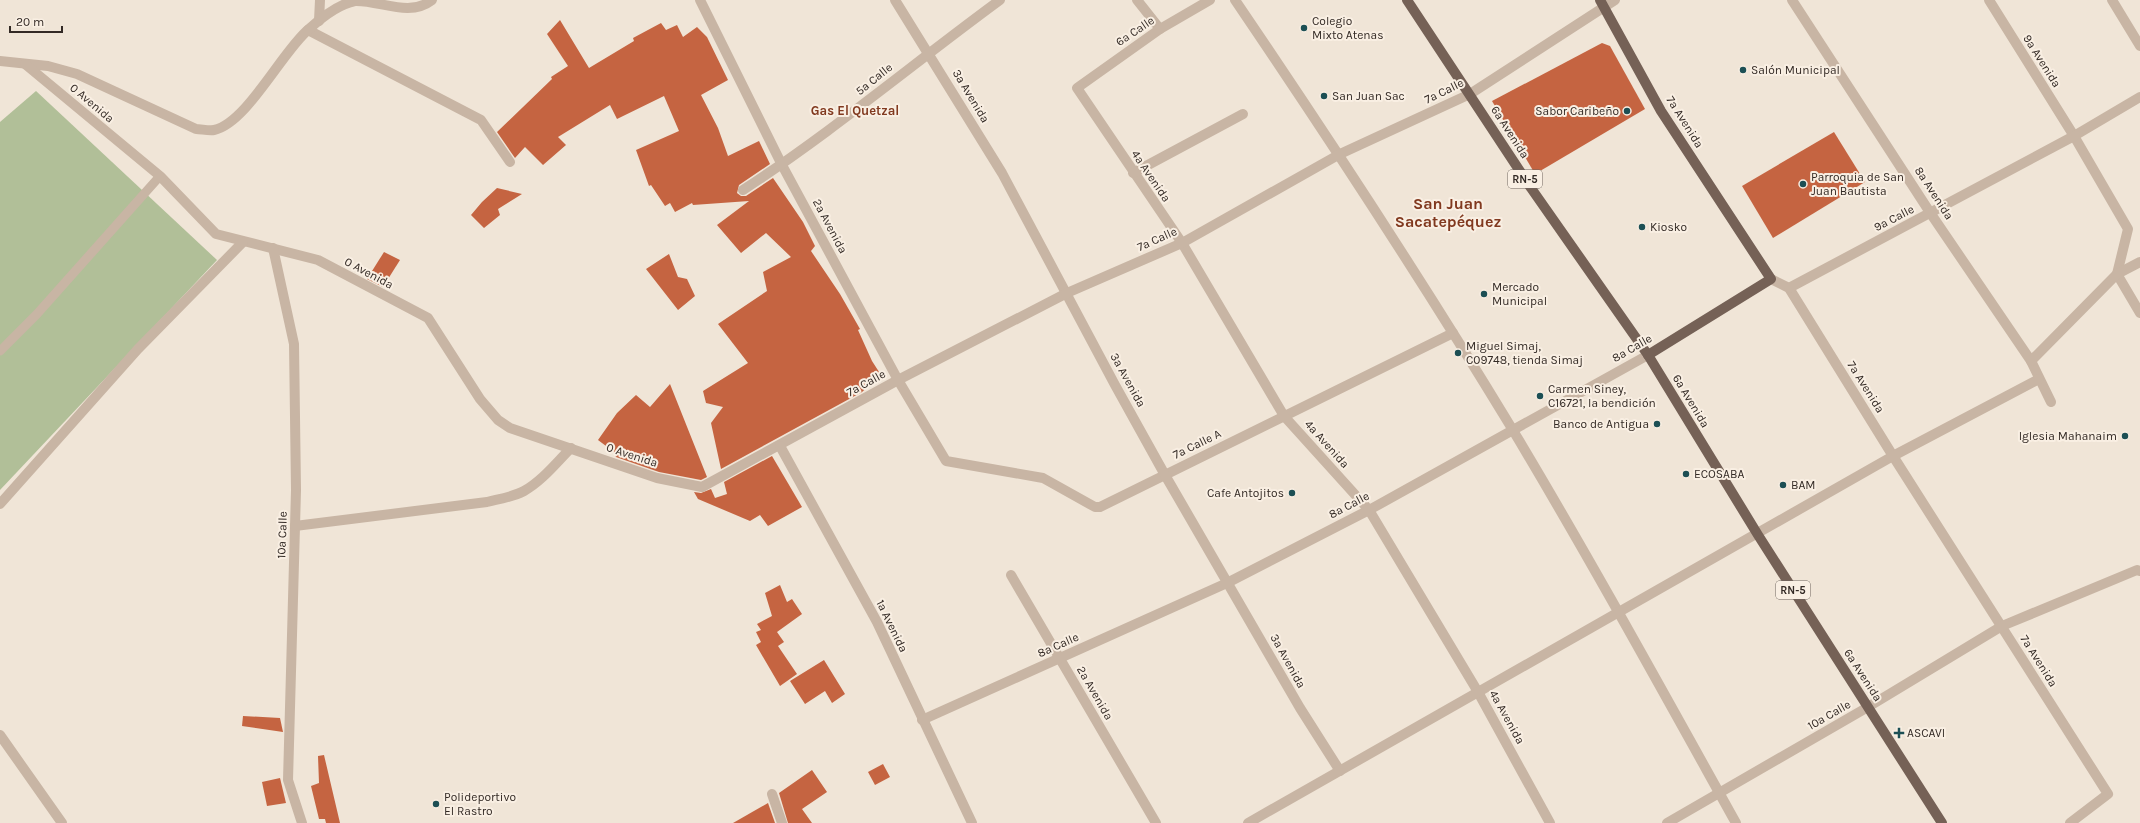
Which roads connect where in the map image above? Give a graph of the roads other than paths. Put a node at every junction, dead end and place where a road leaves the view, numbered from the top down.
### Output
1 (320, 0) edge
2 (432, 0) edge
3 (895, 0) edge
4 (1000, 0) edge
5 (1136, 0) edge
6 (1210, 0) edge
7 (1235, 0) edge
8 (1407, 0) edge
9 (1615, 0) edge
10 (1792, 0) edge
11 (1989, 0) edge
12 (2112, 0) edge
13 (704, 1) edge
14 (1602, 3) edge
15 (319, 21) junction
16 (1160, 29) junction
17 (308, 30) junction
18 (2140, 46) edge
19 (929, 52) junction
20 (0, 61) edge
21 (25, 64) junction
22 (1077, 88) joint
23 (1470, 94) junction
24 (2140, 97) edge
25 (1242, 114) dead end
26 (2074, 136) junction
27 (1340, 154) junction
28 (510, 162) dead end
29 (782, 164) junction
30 (1134, 174) junction
31 (160, 176) junction
32 (743, 190) dead end
33 (1932, 214) junction
34 (243, 242) junction
35 (1182, 243) junction
36 (273, 248) junction
37 (2140, 262) edge
38 (2117, 274) junction
39 (1771, 280) junction
40 (1789, 288) junction
41 (1067, 293) junction
42 (2140, 313) edge
43 (1453, 333) junction
44 (0, 351) edge
45 (1648, 354) junction
46 (2031, 361) junction
47 (2039, 379) junction
48 (898, 380) junction
49 (2051, 402) dead end
50 (1284, 416) junction
51 (1512, 429) junction
52 (780, 446) junction
53 (571, 448) junction
54 (1893, 456) junction
55 (946, 460) joint
56 (1165, 475) junction
57 (702, 487) joint
58 (0, 504) edge
59 (1369, 510) junction
60 (295, 526) junction
61 (1758, 535) junction
62 (2140, 571) edge
63 (1011, 575) dead end
64 (1227, 583) junction
65 (1618, 612) junction
66 (2002, 626) junction
67 (1060, 658) junction
68 (1478, 692) junction
69 (1868, 707) junction
70 (922, 720) junction
71 (0, 735) edge
72 (1340, 771) junction
73 (1718, 792) junction
74 (772, 794) dead end
75 (62, 823) edge
76 (302, 823) edge
77 (782, 823) edge
78 (972, 823) edge
79 (1156, 823) edge
80 (1248, 823) edge
81 (1550, 823) edge
82 (1668, 823) edge
83 (1736, 823) edge
84 (1942, 823) edge
85 (2070, 823) edge

1 - 15 street
2 - 15 street
3 - 19 street, 3a Avenida
4 - 19 street, 5a Calle
5 - 16 street
6 - 16 street, 6a Calle
7 - 27 street
8 - 23 main road, 6a Avenida / RN-5
9 - 14 street, 7a Calle
10 - 33 street, 8a Avenida
11 - 26 street, 9a Avenida
12 - 18 street
13 - 29 street, 2a Avenida
14 - 23 street, 7a Calle
14 - 39 main road, 7a Avenida
15 - 17 street
16 - 22 street, 6a Calle
17 - 21 street, 0 Avenida
17 - 28 street
19 - 29 street, 5a Calle
19 - 41 street, 3a Avenida
20 - 21 street, 0 Avenida
21 - 31 street, 0 Avenida
22 - 30 street, 4a Avenida
23 - 27 street, 7a Calle
23 - 45 main road, 6a Avenida / RN-5
24 - 26 street, 9a Calle
25 - 30 street
26 - 33 street, 9a Calle
26 - 38 street, 9a Avenida
27 - 35 street, 7a Calle
27 - 43 street
29 - 32 street, 5a Calle
29 - 48 street, 2a Avenida
30 - 35 street, 4a Avenida
31 - 34 street, 0 Avenida
31 - 44 lane
33 - 40 street, 9a Calle
33 - 46 street, 8a Avenida
34 - 36 street, 0 Avenida
34 - 58 street
35 - 41 street, 7a Calle
35 - 50 street, 4a Avenida
36 - 53 street, 0 Avenida
36 - 60 street, 10a Calle
37 - 38 street
38 - 42 street
38 - 46 street
39 - 40 street
39 - 45 main road, 8a Calle
40 - 54 street, 7a Avenida
41 - 48 street, 7a Calle
41 - 56 street, 3a Avenida
43 - 50 street, 7a Calle A
43 - 51 street
45 - 51 street, 8a Calle
45 - 61 main road, 6a Avenida / RN-5
46 - 47 street, 8a Avenida
47 - 49 street, 8a Avenida
47 - 54 street
48 - 52 street, 7a Calle
48 - 55 street, 2a Avenida
50 - 56 street, 7a Calle A
50 - 59 street, 4a Avenida
51 - 59 street, 8a Calle
51 - 65 street
52 - 57 street, 7a Calle
52 - 70 street, 1a Avenida
53 - 57 street, 0 Avenida
53 - 60 street
54 - 61 street
54 - 66 street, 7a Avenida
55 - 56 street, 7a Calle A
56 - 64 street, 3a Avenida
59 - 64 street, 8a Calle
59 - 68 street, 4a Avenida
60 - 76 street, 10a Calle
61 - 65 street
61 - 69 main road, 6a Avenida / RN-5
62 - 66 street, 10a Calle
63 - 67 street, 2a Avenida
64 - 67 street, 8a Calle
64 - 72 street, 3a Avenida
65 - 68 street
65 - 73 street
66 - 69 street, 10a Calle
66 - 85 street, 7a Avenida
67 - 70 street, 8a Calle
67 - 79 street, 2a Avenida
68 - 72 street
68 - 81 street, 4a Avenida
69 - 73 street, 10a Calle
69 - 84 main road, 6a Avenida / RN-5
70 - 78 street, 1a Avenida
71 - 75 street
72 - 80 street
73 - 82 street, 10a Calle
73 - 83 street
74 - 77 street

